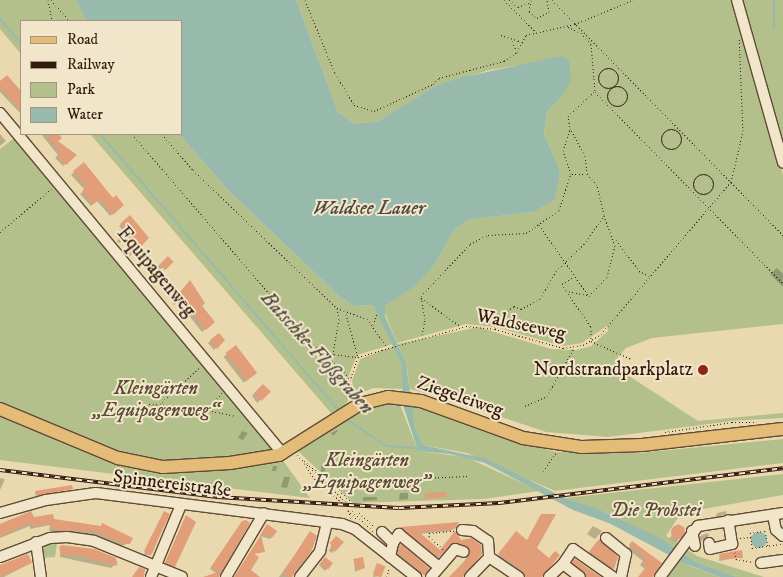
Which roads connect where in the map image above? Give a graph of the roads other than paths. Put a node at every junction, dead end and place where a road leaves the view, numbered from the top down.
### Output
1 (737, 0) edge
2 (0, 113) edge
3 (783, 163) edge
4 (0, 409) edge
5 (783, 429) edge
6 (289, 453) junction
7 (181, 505) junction
8 (0, 513) edge
9 (264, 513) junction
10 (778, 514) edge
11 (728, 520) junction
12 (327, 522) junction
13 (462, 530) road end
14 (378, 532) road end
15 (783, 536) edge
16 (606, 538) dead end
17 (36, 542) junction
18 (393, 543) junction
19 (696, 547) junction
20 (464, 552) dead end
21 (489, 556) junction
22 (0, 557) edge
23 (391, 559) junction
24 (783, 560) edge
25 (761, 563) road end
26 (563, 564) junction
27 (157, 567) junction
28 (439, 567) junction
29 (41, 577) edge
30 (151, 577) edge
31 (182, 577) edge
32 (226, 577) edge
33 (300, 577) edge
34 (416, 577) edge
35 (431, 577) edge
36 (470, 577) edge
37 (519, 577) edge
38 (549, 577) edge
39 (580, 577) edge
40 (613, 577) edge
41 (621, 577) edge
42 (660, 577) edge

1 - 3 street
2 - 6 street, Equipagenweg
4 - 6 main road, Ziegeleiweg
5 - 6 main road, Ziegeleiweg
7 - 8 street, Spinnereistraße
7 - 9 street, Spinnereistraße
7 - 27 street
9 - 12 street, Spinnereistraße
9 - 32 street
10 - 11 street
10 - 15 street
11 - 19 street
11 - 19 street
12 - 23 street, Spinnereistraße
12 - 33 street
13 - 21 street
14 - 18 street
16 - 41 street
17 - 22 street
17 - 27 street
17 - 29 street
18 - 23 street
18 - 28 street
19 - 42 street
20 - 28 street
21 - 36 street
21 - 37 street
23 - 34 street
24 - 25 street
26 - 38 street
26 - 39 street
26 - 40 street
27 - 30 street
27 - 31 street
28 - 35 street

